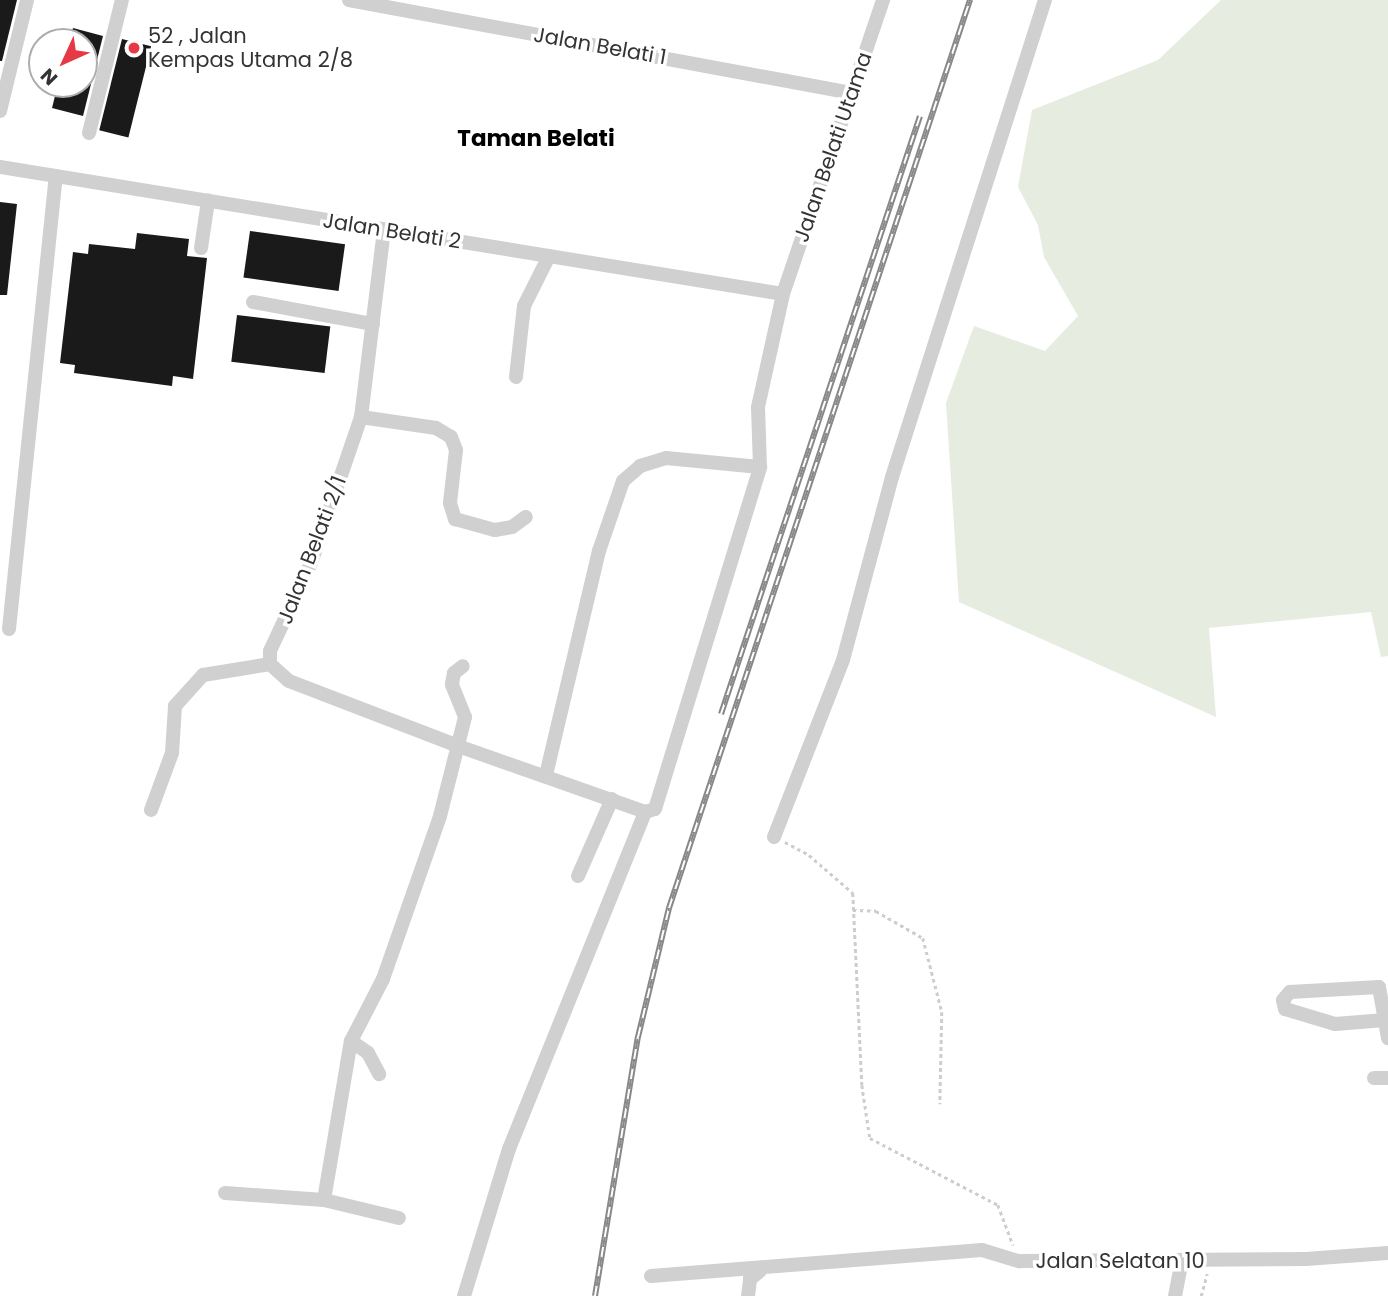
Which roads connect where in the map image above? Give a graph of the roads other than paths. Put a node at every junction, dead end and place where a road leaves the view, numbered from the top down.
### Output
1 (27, 0) edge
2 (349, 0) edge
3 (883, 0) edge
4 (1045, 0) edge
5 (120, 7) edge
6 (852, 93) junction
7 (0, 111) edge
8 (89, 133) dead end
9 (0, 167) edge
10 (56, 176) junction
11 (208, 201) junction
12 (384, 230) junction
13 (201, 248) dead end
14 (549, 256) junction
15 (783, 294) junction
16 (253, 302) dead end
17 (373, 324) junction
18 (516, 377) dead end
19 (361, 417) junction
20 (760, 467) junction
21 (526, 517) dead end
22 (9, 629) dead end
23 (270, 664) junction
24 (463, 666) dead end
25 (458, 746) junction
26 (546, 775) junction
27 (612, 799) junction
28 (151, 810) dead end
29 (645, 812) junction
30 (774, 837) road end
31 (578, 876) dead end
32 (1385, 1020) junction
33 (1388, 1038) edge
34 (351, 1041) junction
35 (379, 1074) dead end
36 (225, 1193) dead end
37 (324, 1200) junction
38 (399, 1218) dead end
39 (1388, 1253) edge
40 (1182, 1261) junction
41 (760, 1270) junction
42 (652, 1276) dead end
43 (464, 1296) edge
44 (748, 1296) edge
45 (1175, 1296) edge

1 - 7 street
2 - 6 street, Jalan Belati 1
3 - 6 street, Jalan Belati Utama
4 - 30 street
5 - 8 street
6 - 15 street, Jalan Belati Utama
9 - 10 street, Jalan Belati 2
10 - 11 street, Jalan Belati 2
10 - 22 street
11 - 12 street, Jalan Belati 2
11 - 13 street
12 - 14 street, Jalan Belati 2
12 - 17 street, Jalan Belati 2/1
14 - 15 street, Jalan Belati 2
14 - 18 street
15 - 20 street, Jalan Belati Utama
16 - 17 street
17 - 19 street, Jalan Belati 2/1
19 - 21 street
19 - 23 street, Jalan Belati 2/1
20 - 26 street
20 - 29 street, Jalan Belati Utama
23 - 25 street
23 - 28 street
24 - 25 street
25 - 26 street
25 - 34 street
26 - 27 street
27 - 29 street
27 - 31 street
29 - 43 street, Jalan Belati Utama
32 - 32 street
32 - 33 street
34 - 35 street
34 - 37 street
36 - 37 street
37 - 38 street
39 - 40 street, Jalan Selatan 10
40 - 41 street, Jalan Selatan 10
40 - 45 street
41 - 42 street, Jalan Selatan 10
41 - 44 street

